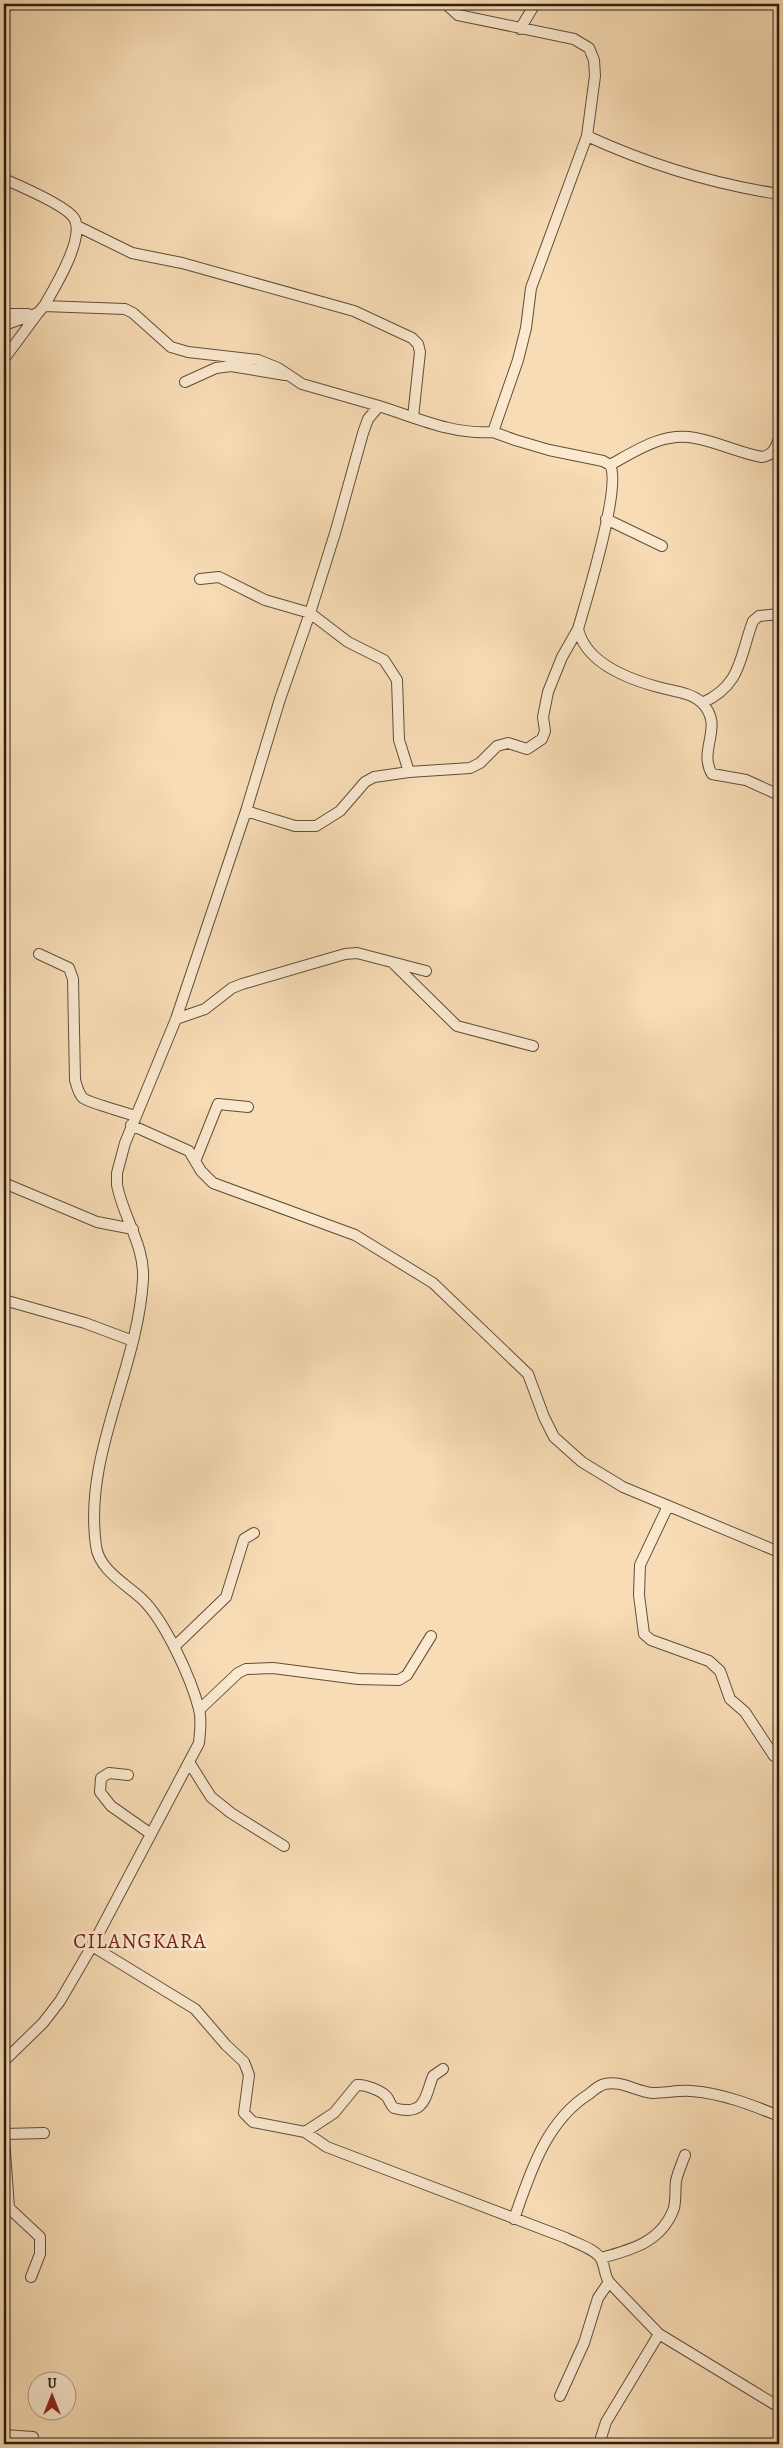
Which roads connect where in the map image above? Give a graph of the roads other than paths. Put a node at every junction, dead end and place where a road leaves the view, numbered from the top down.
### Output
1 (446, 4) edge
2 (535, 4) edge
3 (520, 29) junction
4 (587, 136) junction
5 (4, 180) edge
6 (779, 194) edge
7 (77, 226) junction
8 (39, 311) junction
9 (4, 314) edge
10 (4, 325) edge
11 (4, 359) edge
12 (288, 376) junction
13 (185, 382) dead end
14 (379, 406) junction
15 (413, 417) junction
16 (493, 432) junction
17 (779, 440) edge
18 (610, 465) junction
19 (606, 519) junction
20 (662, 546) dead end
21 (200, 579) dead end
22 (310, 613) junction
23 (779, 614) edge
24 (578, 629) junction
25 (702, 703) junction
26 (408, 769) junction
27 (779, 795) edge
28 (246, 811) junction
29 (39, 954) dead end
30 (394, 964) junction
31 (426, 971) dead end
32 (176, 1019) junction
33 (533, 1046) dead end
34 (248, 1107) dead end
35 (133, 1121) junction
36 (196, 1159) junction
37 (4, 1183) edge
38 (133, 1229) junction
39 (4, 1300) edge
40 (133, 1341) junction
41 (668, 1506) junction
42 (254, 1534) dead end
43 (779, 1552) edge
44 (431, 1636) dead end
45 (174, 1647) junction
46 (199, 1710) junction
47 (774, 1756) dead end
48 (189, 1762) junction
49 (128, 1775) dead end
50 (151, 1834) junction
51 (284, 1846) dead end
52 (92, 1946) junction
53 (4, 2061) edge
54 (443, 2069) dead end
55 (779, 2116) edge
56 (305, 2132) junction
57 (44, 2133) dead end
58 (4, 2134) edge
59 (4, 2138) edge
60 (685, 2155) dead end
61 (514, 2219) junction
62 (601, 2258) junction
63 (31, 2276) dead end
64 (609, 2282) junction
65 (659, 2334) junction
66 (560, 2396) dead end
67 (779, 2407) edge
68 (4, 2435) edge
69 (33, 2437) dead end
70 (599, 2444) edge

1 - 3 street
2 - 3 street
3 - 4 street
4 - 6 street
4 - 16 street
5 - 7 street
7 - 8 street
7 - 15 street
8 - 9 street
8 - 10 street
8 - 11 street
8 - 12 street
12 - 13 street
12 - 14 street
14 - 15 street
14 - 22 street
15 - 16 street
16 - 18 street
17 - 18 street
18 - 19 street
19 - 20 street
19 - 24 street
21 - 22 street
22 - 26 street
22 - 28 street
23 - 25 street
24 - 25 street
24 - 26 street
25 - 27 street
26 - 28 street
28 - 32 street
29 - 35 street
30 - 31 street
30 - 32 street
30 - 33 street
32 - 35 street
34 - 36 street
35 - 36 street
35 - 38 street
36 - 41 street
37 - 38 street
38 - 40 street
39 - 40 street
40 - 45 street
41 - 43 street
41 - 47 street
42 - 45 street
44 - 46 street
45 - 46 street
46 - 48 street
48 - 50 street
48 - 51 street
49 - 50 street
50 - 52 street
52 - 53 street
52 - 56 street
54 - 56 street
55 - 61 street
56 - 61 street
57 - 58 street
59 - 63 street
60 - 62 street
61 - 62 street
62 - 64 street
64 - 65 street
64 - 66 street
65 - 67 street
65 - 70 street
68 - 69 street

